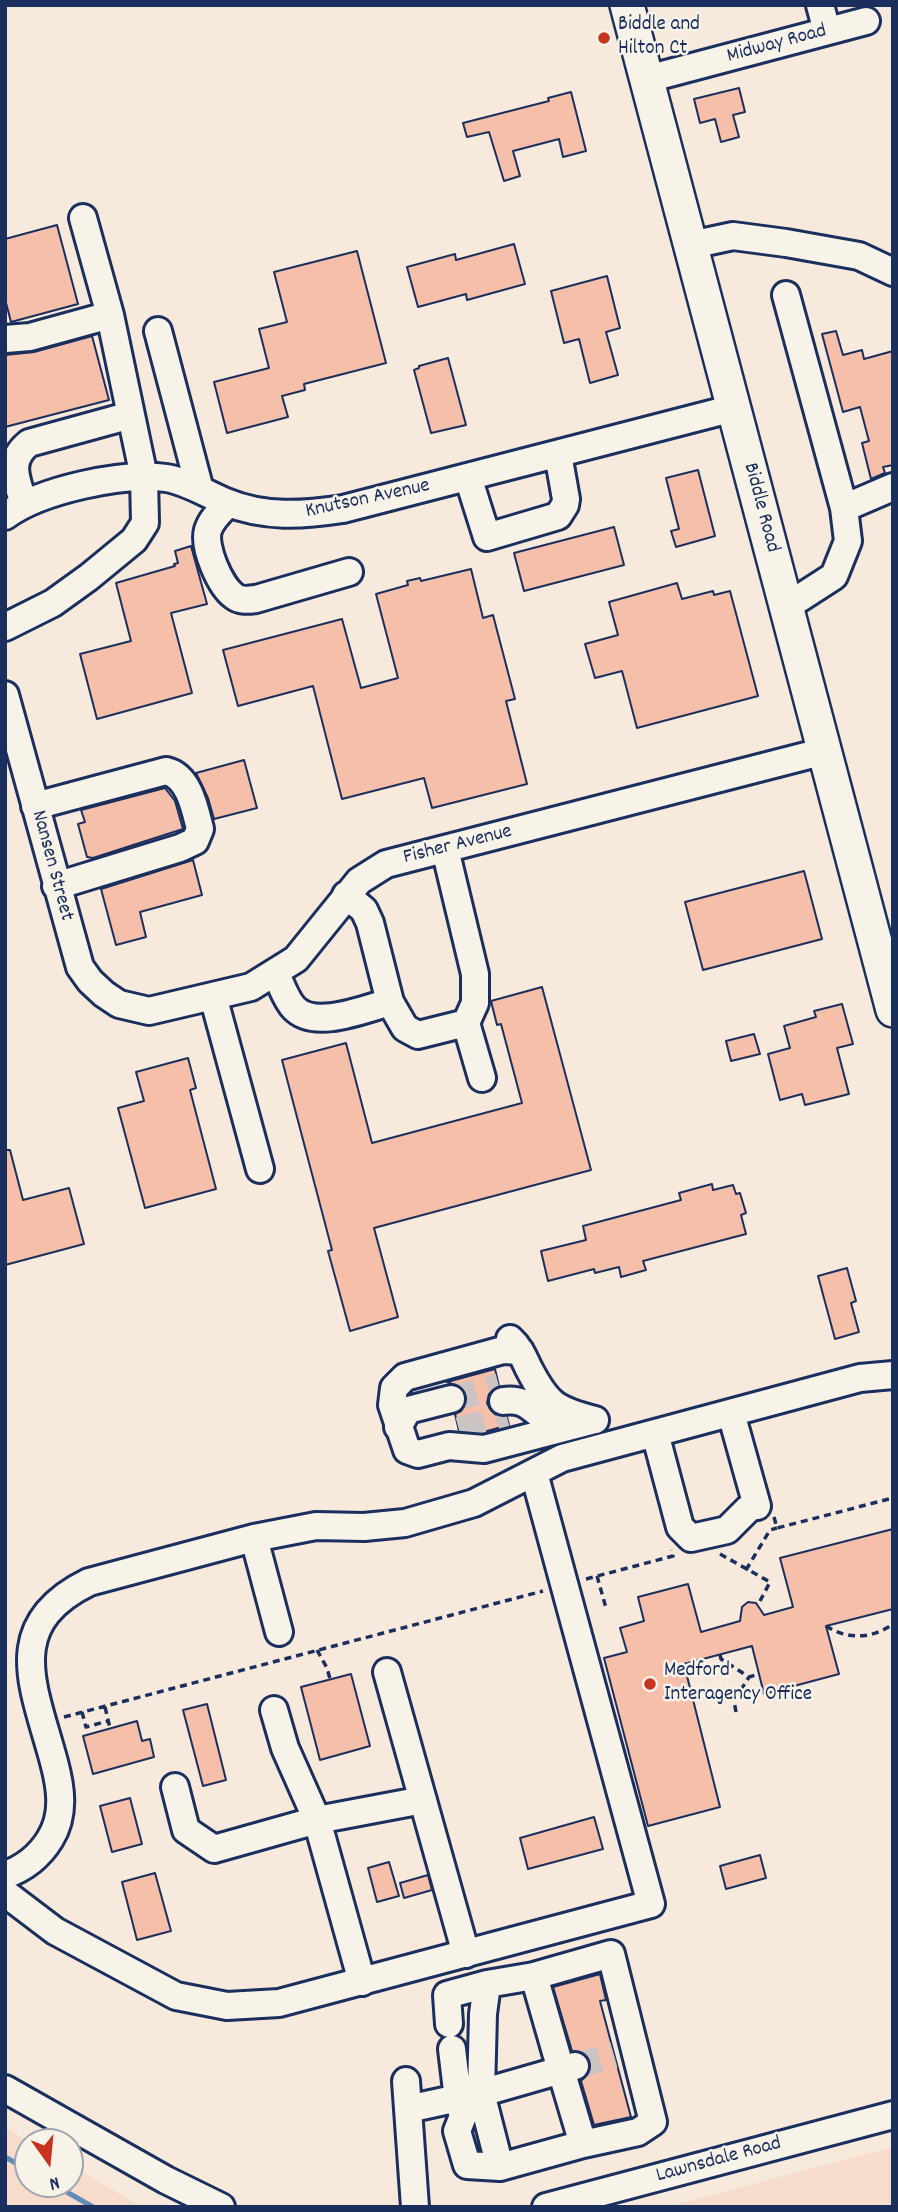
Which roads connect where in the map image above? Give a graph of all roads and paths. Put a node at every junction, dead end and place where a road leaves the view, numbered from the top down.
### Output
1 (627, 5) edge
2 (820, 5) edge
3 (866, 21) dead end
4 (827, 32) junction
5 (647, 79) junction
6 (83, 218) dead end
7 (691, 245) junction
8 (893, 272) edge
9 (786, 295) dead end
10 (110, 315) junction
11 (158, 331) dead end
12 (5, 340) edge
13 (734, 408) junction
14 (131, 415) junction
15 (558, 454) junction
16 (144, 477) junction
17 (468, 477) junction
18 (893, 487) edge
19 (200, 490) junction
20 (229, 503) junction
21 (844, 508) junction
22 (15, 510) edge
23 (349, 572) dead end
24 (786, 607) junction
25 (5, 627) edge
26 (5, 695) edge
27 (825, 751) junction
28 (35, 806) junction
29 (445, 849) junction
30 (57, 886) junction
31 (346, 895) junction
32 (275, 974) junction
33 (213, 996) junction
34 (390, 1002) junction
35 (135, 1009) joint
36 (893, 1010) edge
37 (466, 1023) junction
38 (482, 1078) dead end
39 (260, 1169) dead end
40 (893, 1375) edge
41 (731, 1412) junction
42 (455, 1414) tunnel mouth
43 (398, 1427) junction
44 (655, 1433) junction
45 (534, 1473) junction
46 (777, 1528) dead end
47 (254, 1538) junction
48 (714, 1545) dead end
49 (746, 1570) junction
50 (597, 1576) dead end
51 (543, 1591) dead end
52 (760, 1601) dead end
53 (606, 1608) dead end
54 (893, 1624) edge
55 (826, 1626) dead end
56 (279, 1632) dead end
57 (317, 1650) junction
58 (720, 1655) dead end
59 (387, 1672) dead end
60 (759, 1675) dead end
61 (749, 1677) junction
62 (330, 1679) dead end
63 (105, 1706) junction
64 (274, 1710) dead end
65 (82, 1712) junction
66 (736, 1712) dead end
67 (58, 1720) dead end
68 (108, 1721) junction
69 (110, 1728) dead end
70 (175, 1787) dead end
71 (423, 1800) junction
72 (317, 1820) junction
73 (5, 1875) edge
74 (5, 1893) edge
75 (466, 1954) junction
76 (534, 1976) junction
77 (362, 1982) junction
78 (477, 1987) junction
79 (465, 2042) junction
80 (568, 2068) junction
81 (406, 2081) dead end
82 (5, 2089) edge
83 (469, 2096) junction
84 (408, 2109) junction
85 (893, 2115) edge
86 (583, 2144) junction
87 (221, 2207) edge
88 (415, 2207) edge
89 (546, 2207) edge

1 - 5 main road, Biddle Road
2 - 4 street
3 - 4 street, Midway Road
4 - 5 street, Midway Road
5 - 7 main road, Biddle Road
6 - 10 street
7 - 8 street
7 - 13 main road, Biddle Road
9 - 21 street
10 - 12 street
10 - 14 street
11 - 19 street
13 - 15 street, Knutson Avenue
13 - 24 main road, Biddle Road
14 - 16 street
14 - 22 street
15 - 17 street, Knutson Avenue
15 - 17 street
16 - 19 street, Knutson Avenue
16 - 22 street, Knutson Avenue
16 - 25 street
17 - 20 street, Knutson Avenue
18 - 21 street
19 - 20 street, Knutson Avenue
20 - 23 street
21 - 24 street
24 - 27 main road, Biddle Road
26 - 28 street, Nansen Street
27 - 29 street, Fisher Avenue
27 - 36 main road, Biddle Road
28 - 30 street, Nansen Street
28 - 30 street
29 - 31 street, Fisher Avenue
29 - 37 street
30 - 35 street, Nansen Street
31 - 32 street, Fisher Avenue
31 - 34 street
32 - 33 street, Fisher Avenue
32 - 34 street
33 - 35 street, Fisher Avenue
33 - 39 street
34 - 37 street
37 - 38 street
40 - 41 street
41 - 44 street
41 - 44 street
42 - 43 street
43 - 43 street
44 - 45 street
45 - 47 street
45 - 75 street
46 - 49 path
47 - 56 street
47 - 73 street
48 - 49 path
49 - 52 path
50 - 53 path
51 - 57 path
54 - 55 path
57 - 62 path
57 - 63 path
58 - 61 path
59 - 71 street
60 - 61 path
61 - 66 path
63 - 65 path
63 - 68 path
64 - 72 street
65 - 67 path
65 - 68 path
68 - 69 path
70 - 72 street
71 - 72 street
71 - 75 street
72 - 77 street
74 - 77 street
75 - 77 street
76 - 78 street
76 - 80 street
76 - 86 street
78 - 79 street
78 - 79 street
79 - 83 street
80 - 83 street
80 - 86 street
81 - 84 street
82 - 87 street
83 - 84 street
83 - 86 street
84 - 88 street
85 - 89 street, Lawnsdale Road

